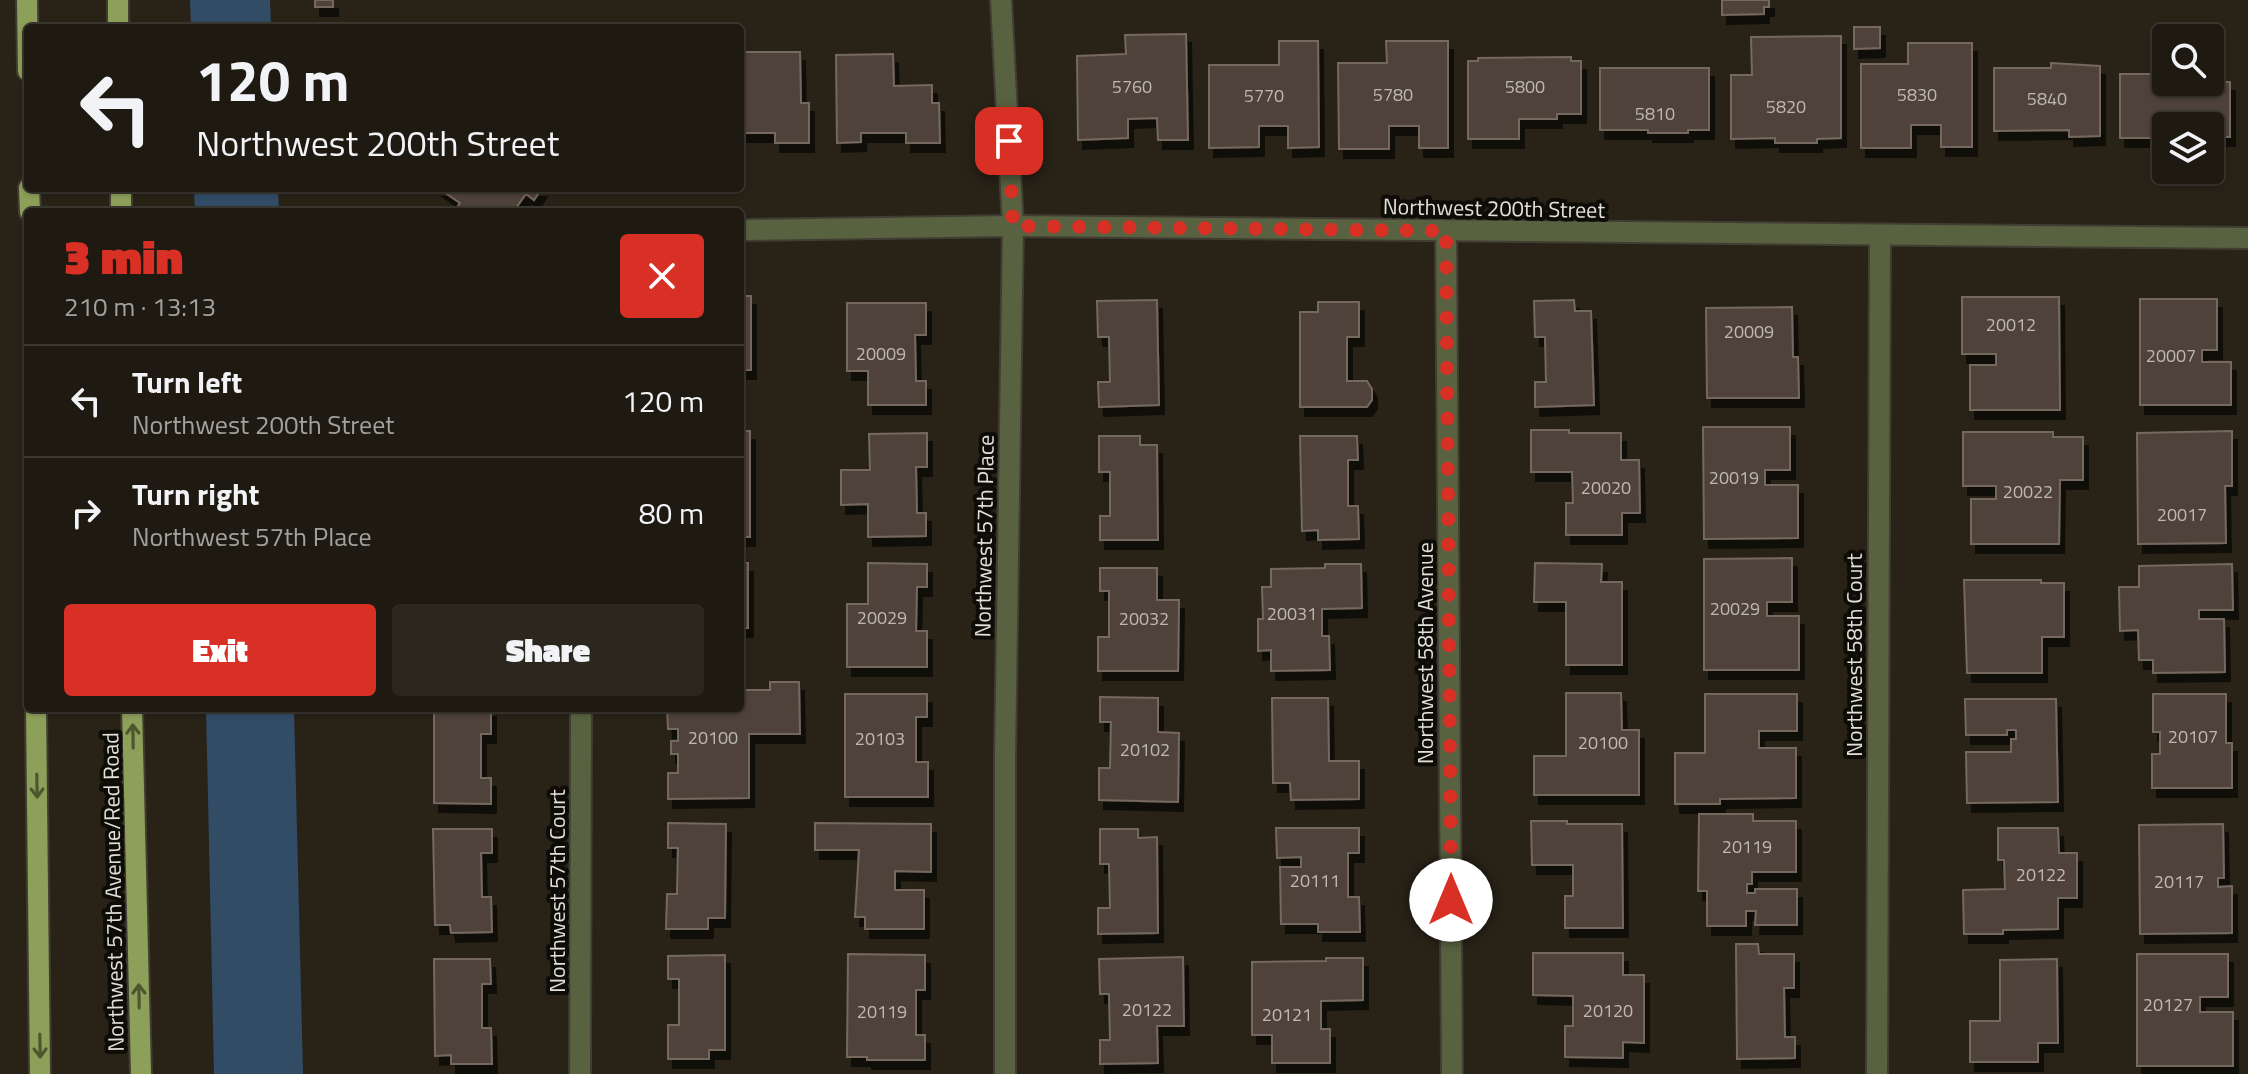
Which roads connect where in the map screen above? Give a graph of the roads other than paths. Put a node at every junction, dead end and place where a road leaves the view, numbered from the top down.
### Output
1 (27, 0) edge
2 (118, 0) edge
3 (1001, 0) edge
4 (27, 24) edge
5 (118, 24) edge
6 (1013, 226) junction
7 (744, 230) edge
8 (1446, 231) junction
9 (1880, 236) junction
10 (2248, 238) edge
11 (36, 712) edge
12 (132, 712) edge
13 (581, 712) edge
14 (40, 1074) edge
15 (141, 1074) edge
16 (580, 1074) edge
17 (1005, 1074) edge
18 (1452, 1074) edge
19 (1877, 1074) edge

1 - 4 main road
2 - 5 main road
3 - 6 street, Northwest 57th Place
6 - 7 street, Northwest 200th Street
6 - 8 street, Northwest 200th Street
6 - 17 street, Northwest 57th Place
8 - 9 street, Northwest 200th Street
8 - 18 street, Northwest 58th Avenue
9 - 10 street, Northwest 200th Street
9 - 19 street, Northwest 58th Court
11 -> 14 main road
15 -> 12 main road, Northwest 57th Avenue/Red Road
13 - 16 street, Northwest 57th Court

